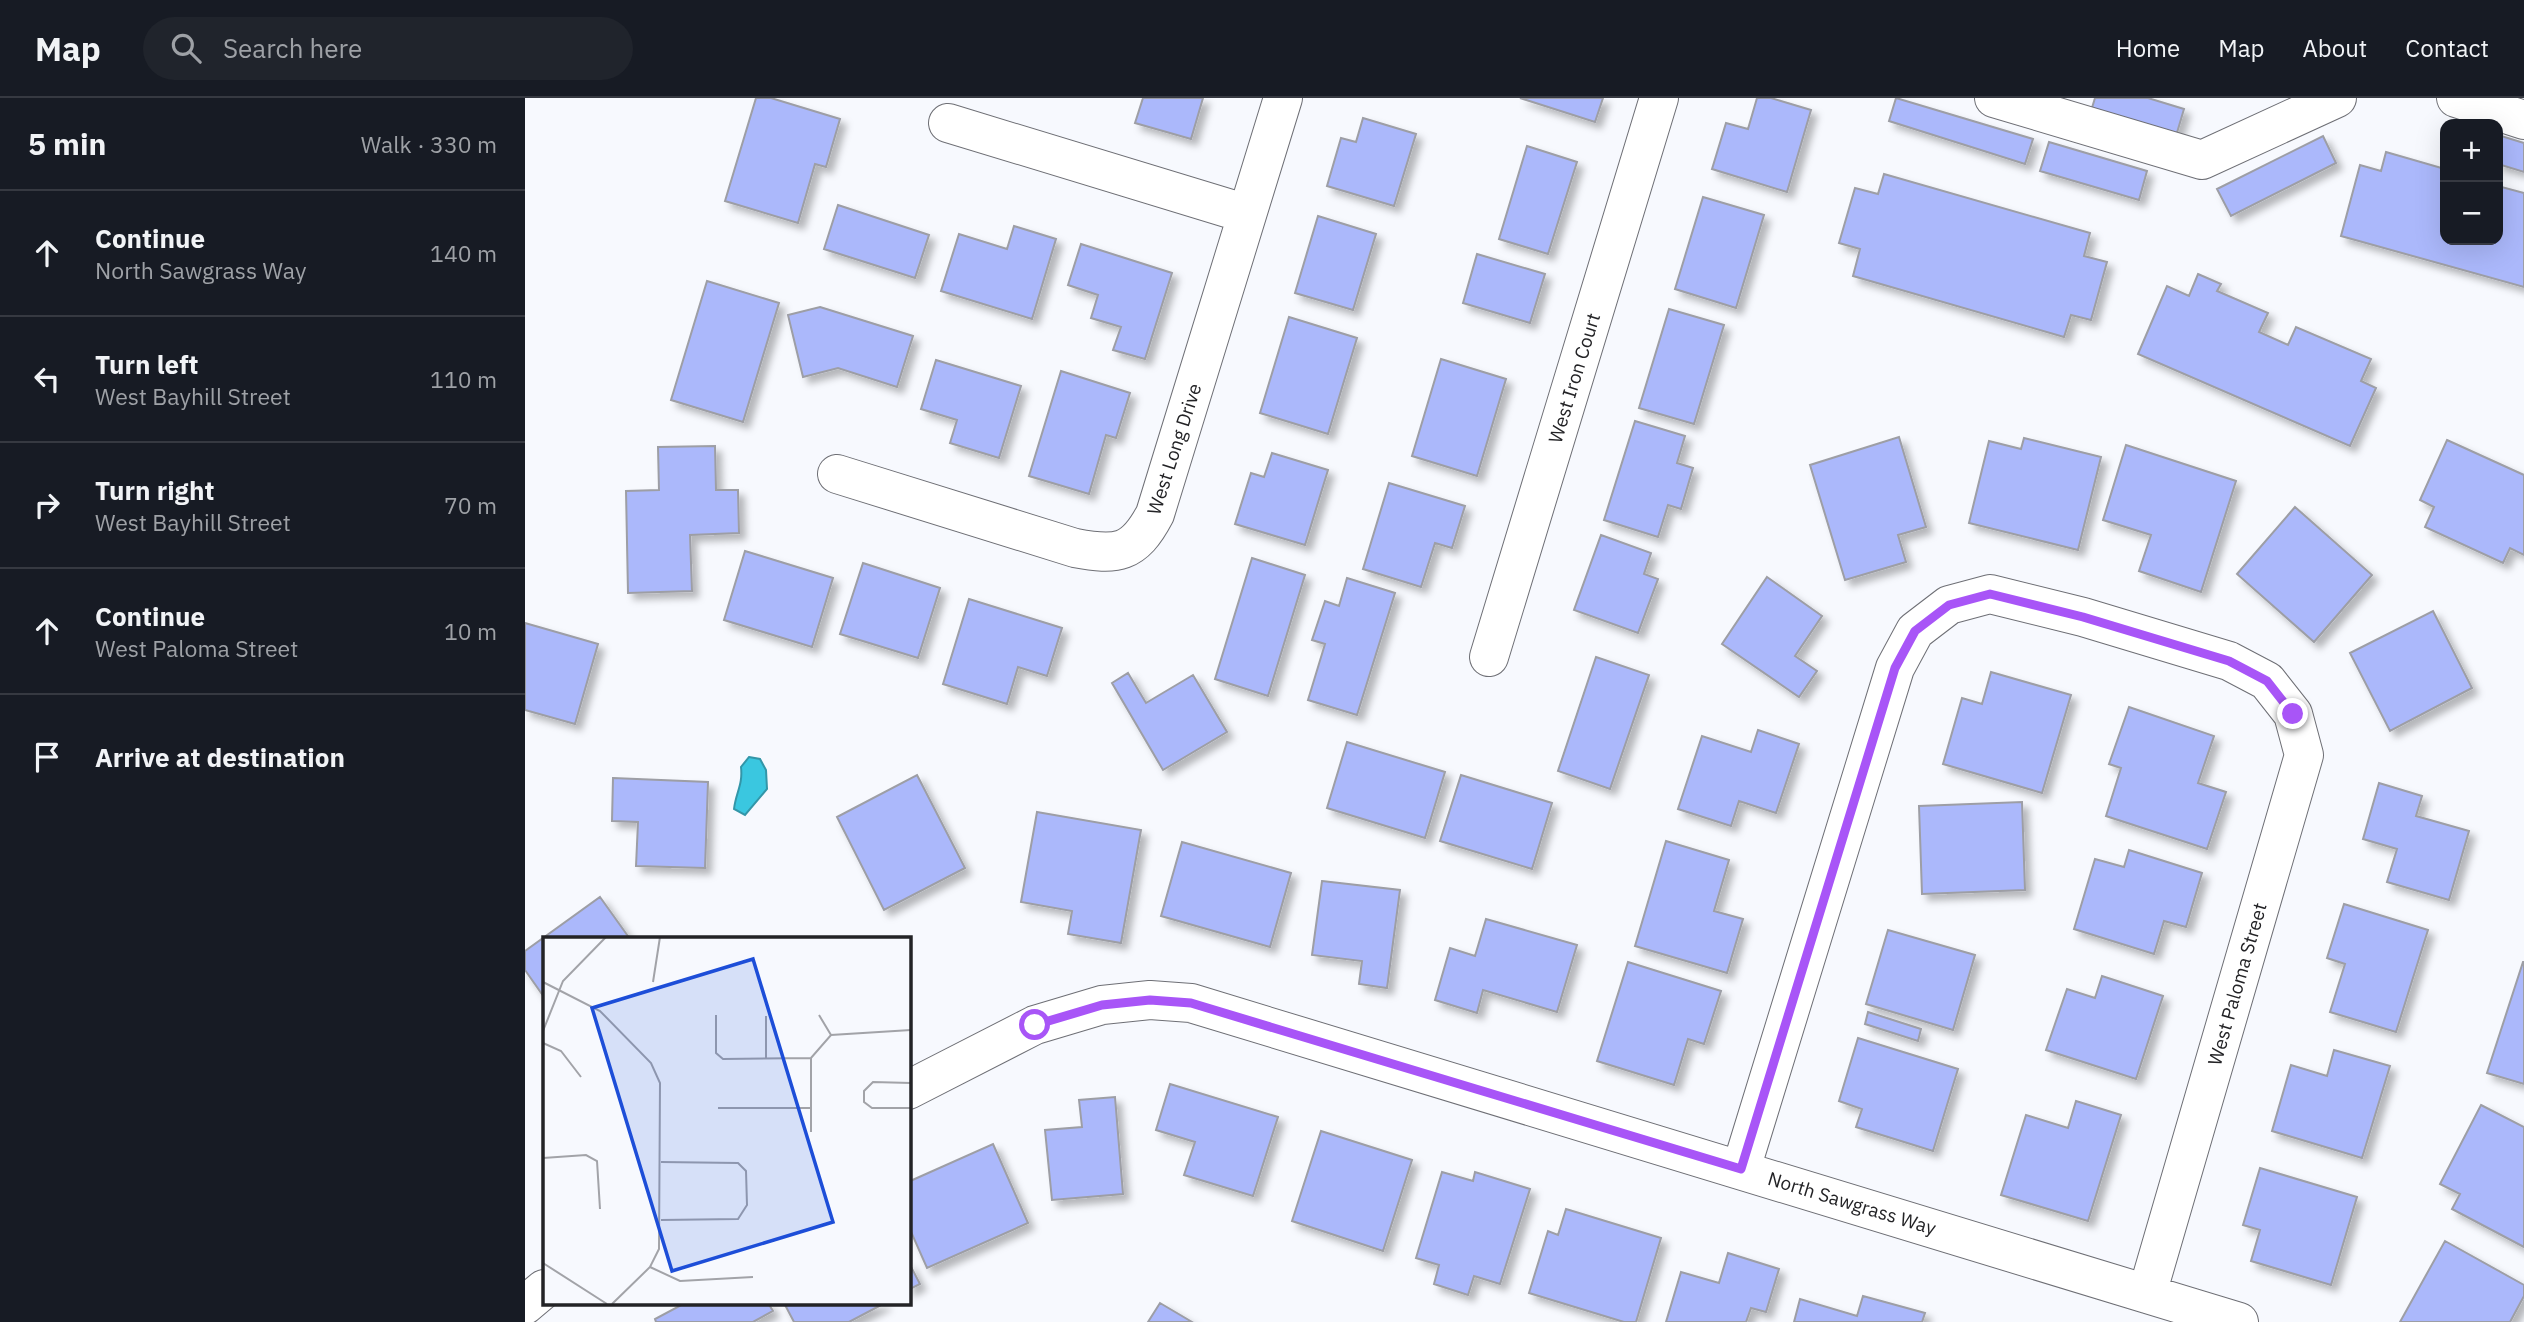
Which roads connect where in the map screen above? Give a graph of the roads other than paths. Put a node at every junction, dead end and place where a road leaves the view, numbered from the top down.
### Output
1 (1283, 98) edge
2 (1659, 98) edge
3 (1994, 98) edge
4 (2337, 98) edge
5 (2456, 98) edge
6 (2524, 120) edge
7 (948, 123) dead end
8 (1247, 214) junction
9 (837, 474) dead end
10 (1489, 657) dead end
11 (910, 1089) edge
12 (1741, 1169) junction
13 (543, 1290) edge
14 (2147, 1294) junction
15 (525, 1305) edge
16 (2239, 1322) edge

1 - 8 street, West Long Drive
2 - 10 street, West Iron Court
3 - 4 street
5 - 6 street
7 - 8 street
8 - 9 street, West Long Drive
11 - 12 street, North Sawgrass Way
12 - 14 street, North Sawgrass Way
12 - 14 street, West Paloma Street
13 - 15 street
14 - 16 street, North Sawgrass Way

